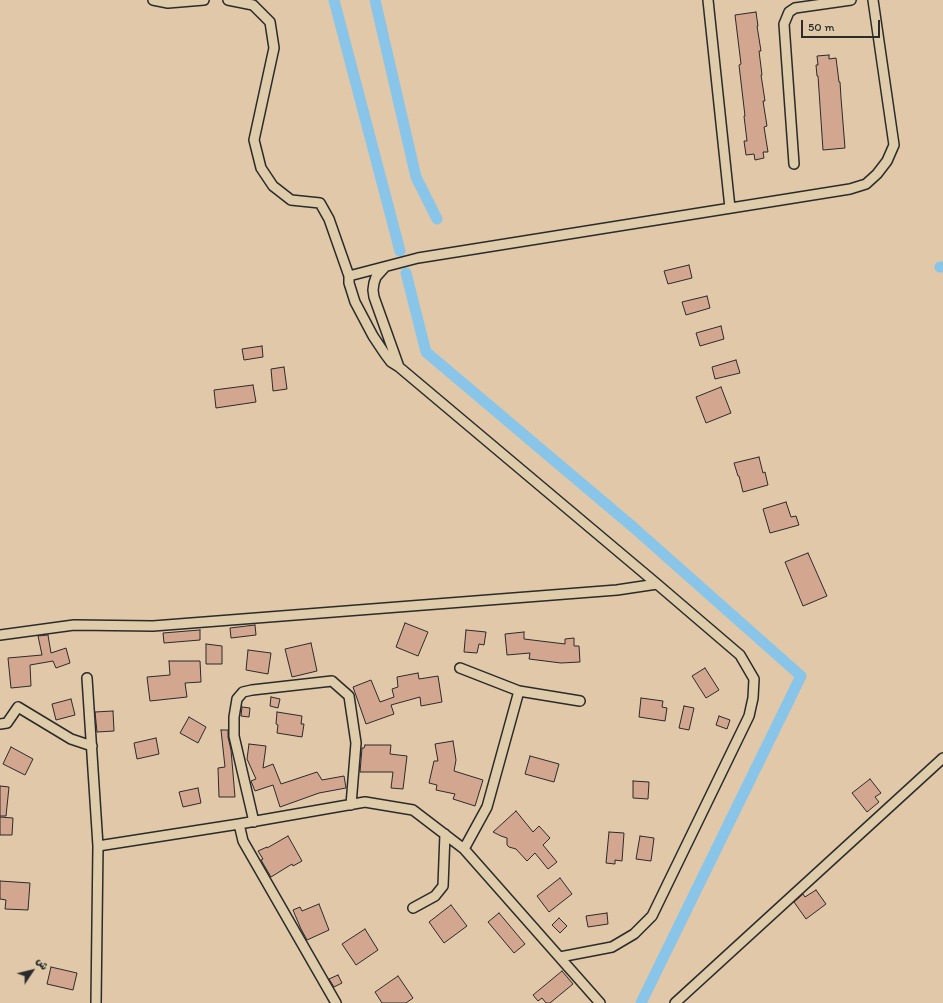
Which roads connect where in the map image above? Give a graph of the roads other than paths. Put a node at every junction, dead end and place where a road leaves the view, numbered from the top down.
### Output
1 (153, 0) edge
2 (204, 0) edge
3 (228, 0) edge
4 (708, 0) edge
5 (851, 0) edge
6 (873, 0) edge
7 (794, 164) dead end
8 (730, 208) junction
9 (385, 267) junction
10 (349, 276) junction
11 (399, 367) junction
12 (657, 584) junction
13 (0, 636) edge
14 (460, 668) dead end
15 (87, 678) dead end
16 (519, 691) junction
17 (580, 701) dead end
18 (0, 724) edge
19 (92, 746) junction
20 (943, 758) edge
21 (351, 805) junction
22 (254, 822) junction
23 (239, 824) junction
24 (445, 834) junction
25 (98, 846) junction
26 (464, 849) junction
27 (413, 908) dead end
28 (560, 957) junction
29 (96, 1003) edge
30 (336, 1003) edge
31 (600, 1003) edge
32 (675, 1003) edge

1 - 2 street
3 - 10 street
4 - 8 street
5 - 7 street
6 - 8 street
8 - 9 street
9 - 10 street
9 - 11 street
10 - 11 street
11 - 12 street
12 - 13 street
12 - 28 street
14 - 16 street
15 - 19 street
16 - 17 street
16 - 26 street
18 - 19 street
19 - 25 street
20 - 32 street
21 - 22 street
21 - 22 street
21 - 24 street
22 - 23 street
23 - 25 street
23 - 30 street
24 - 26 street
24 - 27 street
25 - 29 street
26 - 28 street
28 - 31 street

